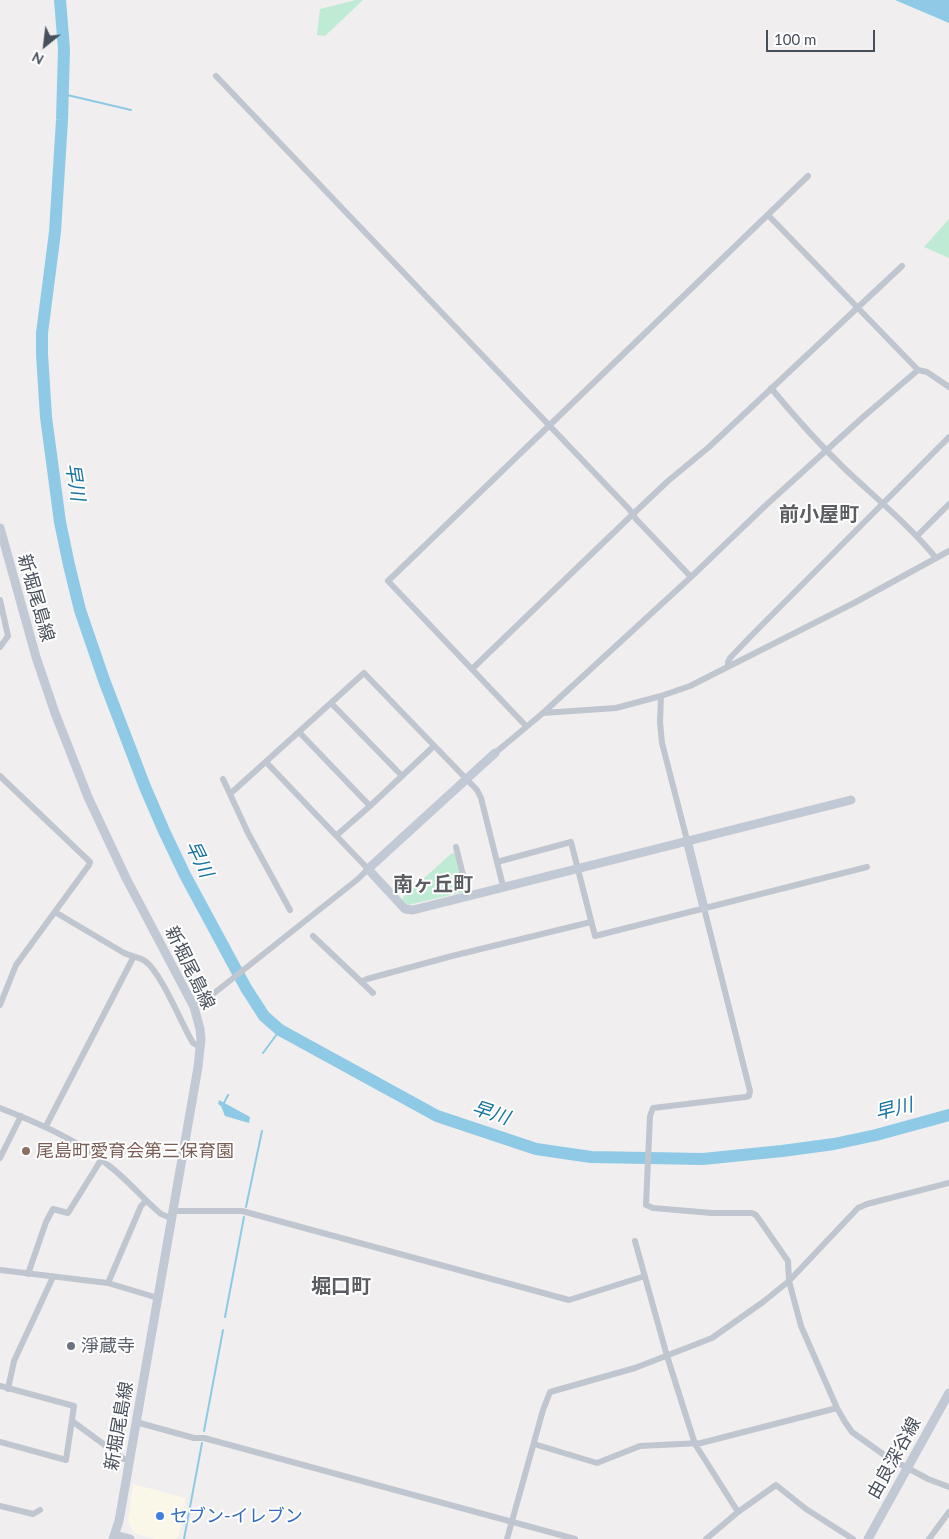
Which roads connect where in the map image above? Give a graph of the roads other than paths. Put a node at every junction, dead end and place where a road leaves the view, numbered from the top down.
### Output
1 (216, 76) dead end
2 (808, 176) dead end
3 (768, 215) junction
4 (902, 266) dead end
5 (857, 308) junction
6 (918, 370) junction
7 (949, 387) edge
8 (771, 388) junction
9 (548, 425) junction
10 (949, 437) edge
11 (827, 451) junction
12 (884, 504) junction
13 (949, 504) edge
14 (633, 514) junction
15 (0, 528) edge
16 (917, 536) junction
17 (949, 551) edge
18 (936, 558) junction
19 (691, 577) junction
20 (0, 600) edge
21 (0, 647) edge
22 (728, 666) junction
23 (472, 670) junction
24 (661, 696) junction
25 (331, 703) junction
26 (542, 713) junction
27 (526, 726) junction
28 (299, 732) junction
29 (434, 746) junction
30 (495, 753) joint
31 (266, 762) junction
32 (0, 776) edge
33 (402, 776) junction
34 (223, 779) dead end
35 (467, 780) junction
36 (230, 794) junction
37 (851, 800) dead end
38 (370, 806) junction
39 (336, 835) junction
40 (688, 840) junction
41 (456, 847) dead end
42 (497, 862) junction
43 (867, 867) dead end
44 (578, 868) junction
45 (368, 869) junction
46 (503, 886) junction
47 (468, 895) junction
48 (704, 908) junction
49 (290, 910) dead end
50 (55, 912) junction
51 (592, 922) junction
52 (314, 936) dead end
53 (133, 958) junction
54 (361, 982) junction
55 (374, 993) dead end
56 (0, 1005) edge
57 (194, 1007) junction
58 (200, 1047) junction
59 (0, 1108) edge
60 (21, 1116) junction
61 (46, 1126) junction
62 (0, 1158) edge
63 (102, 1160) junction
64 (949, 1183) edge
65 (146, 1200) junction
66 (172, 1215) junction
67 (635, 1241) dead end
68 (0, 1270) edge
69 (28, 1274) junction
70 (645, 1276) junction
71 (54, 1277) junction
72 (789, 1281) junction
73 (108, 1283) junction
74 (158, 1298) junction
75 (667, 1356) junction
76 (0, 1386) edge
77 (8, 1388) junction
78 (949, 1393) edge
79 (837, 1408) junction
80 (72, 1421) junction
81 (136, 1422) junction
82 (0, 1442) edge
83 (534, 1444) junction
84 (695, 1444) junction
85 (130, 1459) junction
86 (907, 1469) junction
87 (949, 1487) edge
88 (0, 1506) edge
89 (40, 1510) dead end
90 (738, 1512) junction
91 (949, 1512) edge
92 (512, 1522) junction
93 (114, 1537) edge
94 (130, 1539) edge
95 (508, 1539) edge
96 (575, 1539) edge
97 (706, 1539) edge
98 (852, 1539) edge
99 (868, 1539) edge
100 (929, 1539) edge

1 - 9 street
2 - 3 street
3 - 5 street
3 - 9 street
4 - 5 street
5 - 6 street
5 - 8 street
6 - 7 street
6 - 11 street
8 - 11 street
8 - 14 street
9 - 14 street
9 - 23 street
10 - 12 street
11 - 12 street
11 - 19 street
12 - 16 street
12 - 22 street
13 - 16 street
14 - 19 street
14 - 23 street
15 - 57 main road, 新堀尾島線
16 - 18 street
17 - 18 street
18 - 22 street
19 - 26 street
20 - 21 street
22 - 24 street
23 - 27 street
24 - 26 street
24 - 40 street
25 - 28 street
25 - 29 street
25 - 33 street
26 - 27 street
27 - 30 street
28 - 31 street
28 - 38 street
29 - 33 street
29 - 35 street
30 - 35 main road
31 - 36 street
31 - 39 street
32 - 50 street
33 - 38 street
34 - 36 street
35 - 42 street
35 - 45 main road
36 - 49 street
37 - 40 main road
38 - 39 street
39 - 45 street
40 - 44 main road
40 - 48 main road
41 - 47 street
42 - 44 street
42 - 46 street
43 - 48 street
44 - 46 main road
44 - 51 street
45 - 47 main road
45 - 57 street
46 - 47 main road
48 - 51 street
48 - 72 street
50 - 53 street
50 - 56 street
51 - 54 street
52 - 54 street
53 - 58 street
53 - 61 street
54 - 55 street
57 - 58 main road, 新堀尾島線
58 - 66 main road, 新堀尾島線
59 - 60 street
60 - 61 street
60 - 62 street
61 - 63 street
63 - 65 street
63 - 69 street
64 - 72 street
65 - 66 street
65 - 73 street
66 - 70 street
66 - 74 main road, 新堀尾島線
67 - 70 street
68 - 69 street
69 - 71 street
70 - 75 street
71 - 73 street
71 - 77 street
72 - 75 street
72 - 79 street
73 - 74 street
74 - 81 main road, 新堀尾島線
75 - 83 street
75 - 84 street
76 - 77 street
77 - 80 street
78 - 86 main road, 由良深谷線
79 - 84 street
79 - 86 street
80 - 82 street
80 - 85 street
81 - 85 main road, 新堀尾島線
81 - 92 street
83 - 84 street
83 - 92 street
84 - 90 street
85 - 93 main road, 新堀尾島線
86 - 87 street
86 - 99 main road, 由良深谷線
88 - 89 street
90 - 97 street
90 - 98 street
91 - 100 street
92 - 95 street
92 - 96 street
93 - 94 main road, 新堀尾島線

